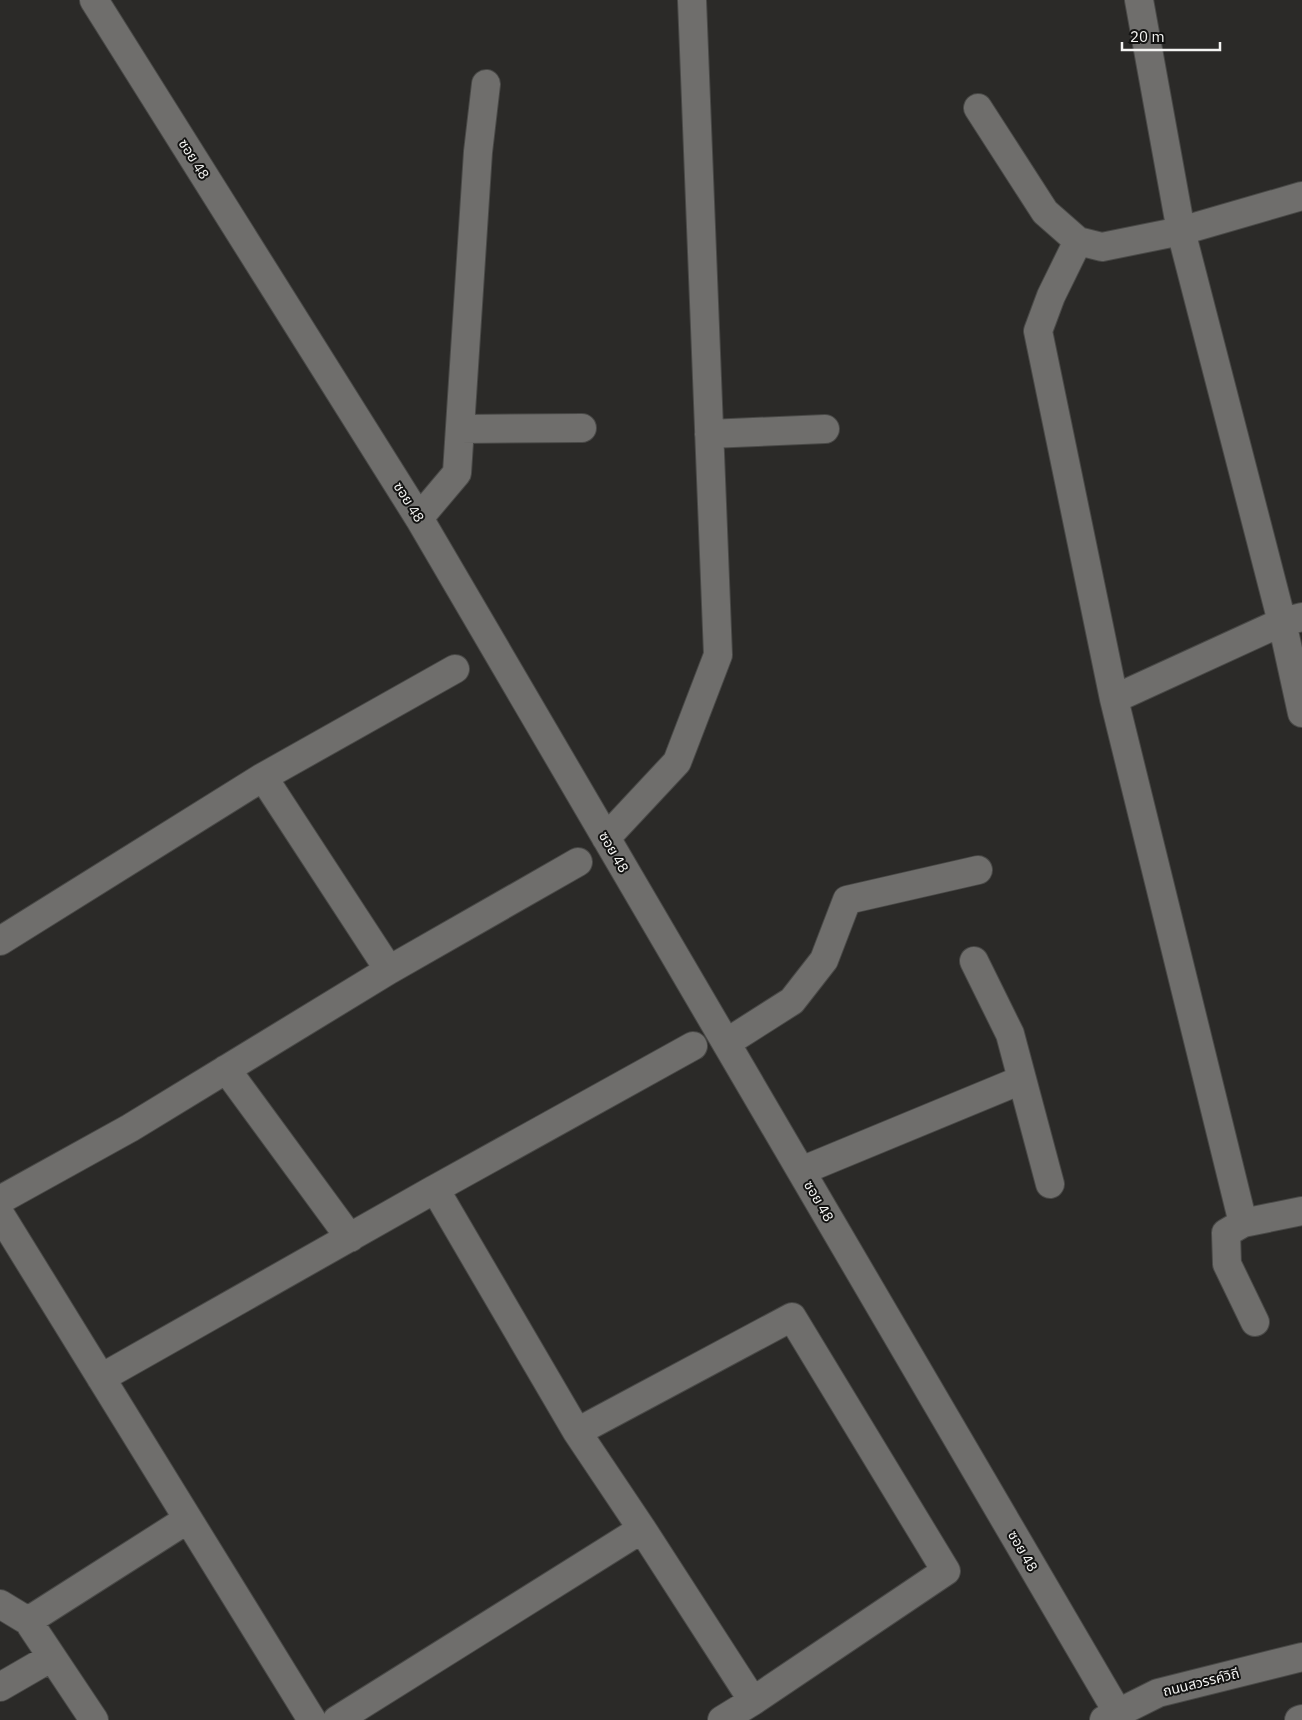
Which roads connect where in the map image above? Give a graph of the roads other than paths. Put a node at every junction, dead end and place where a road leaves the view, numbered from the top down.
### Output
1 (94, 0) edge
2 (692, 0) edge
3 (1139, 0) edge
4 (486, 84) dead end
5 (978, 108) dead end
6 (1302, 196) edge
7 (1180, 231) junction
8 (1078, 241) junction
9 (582, 428) dead end
10 (460, 429) junction
11 (825, 429) dead end
12 (709, 434) junction
13 (419, 518) junction
14 (1292, 619) edge
15 (455, 669) dead end
16 (1114, 699) junction
17 (1302, 713) edge
18 (263, 777) junction
19 (606, 838) junction
20 (578, 862) dead end
21 (978, 870) dead end
22 (0, 941) edge
23 (974, 961) dead end
24 (390, 970) junction
25 (726, 1043) junction
26 (692, 1046) dead end
27 (226, 1069) junction
28 (1021, 1080) junction
29 (801, 1171) junction
30 (1050, 1184) dead end
31 (435, 1189) junction
32 (0, 1200) edge
33 (1302, 1211) edge
34 (0, 1214) edge
35 (1244, 1223) junction
36 (350, 1238) junction
37 (1255, 1322) dead end
38 (101, 1378) junction
39 (577, 1432) junction
40 (188, 1519) junction
41 (642, 1528) junction
42 (0, 1604) edge
43 (28, 1621) junction
44 (52, 1657) junction
45 (1302, 1657) edge
46 (0, 1687) edge
47 (753, 1701) junction
48 (1111, 1717) edge
49 (94, 1720) edge
50 (312, 1720) edge
51 (337, 1720) edge
52 (722, 1720) edge

1 - 13 street, ซอย 48
2 - 12 street
3 - 7 street
4 - 10 street
5 - 8 street
6 - 7 street
7 - 8 street
7 - 14 street
8 - 16 street
9 - 10 street
10 - 13 street
11 - 12 street
12 - 19 street
13 - 19 street, ซอย 48
14 - 16 street
14 - 17 street
15 - 18 street
16 - 35 street
18 - 22 street
18 - 24 street
19 - 25 street, ซอย 48
20 - 24 street
21 - 25 street
23 - 28 street
24 - 27 street
25 - 29 street, ซอย 48
26 - 31 street
27 - 32 street
27 - 36 street
28 - 29 street
28 - 30 street
29 - 48 street, ซอย 48
31 - 36 street
31 - 39 street
33 - 35 street
34 - 38 street
35 - 37 street
36 - 38 street
38 - 40 street
39 - 41 street
39 - 47 street
40 - 43 street
40 - 50 street
41 - 47 street
41 - 51 street
42 - 43 street
43 - 44 street
44 - 46 street
44 - 49 street
45 - 48 street, ถนนสวรรค์วิถี
47 - 52 street

